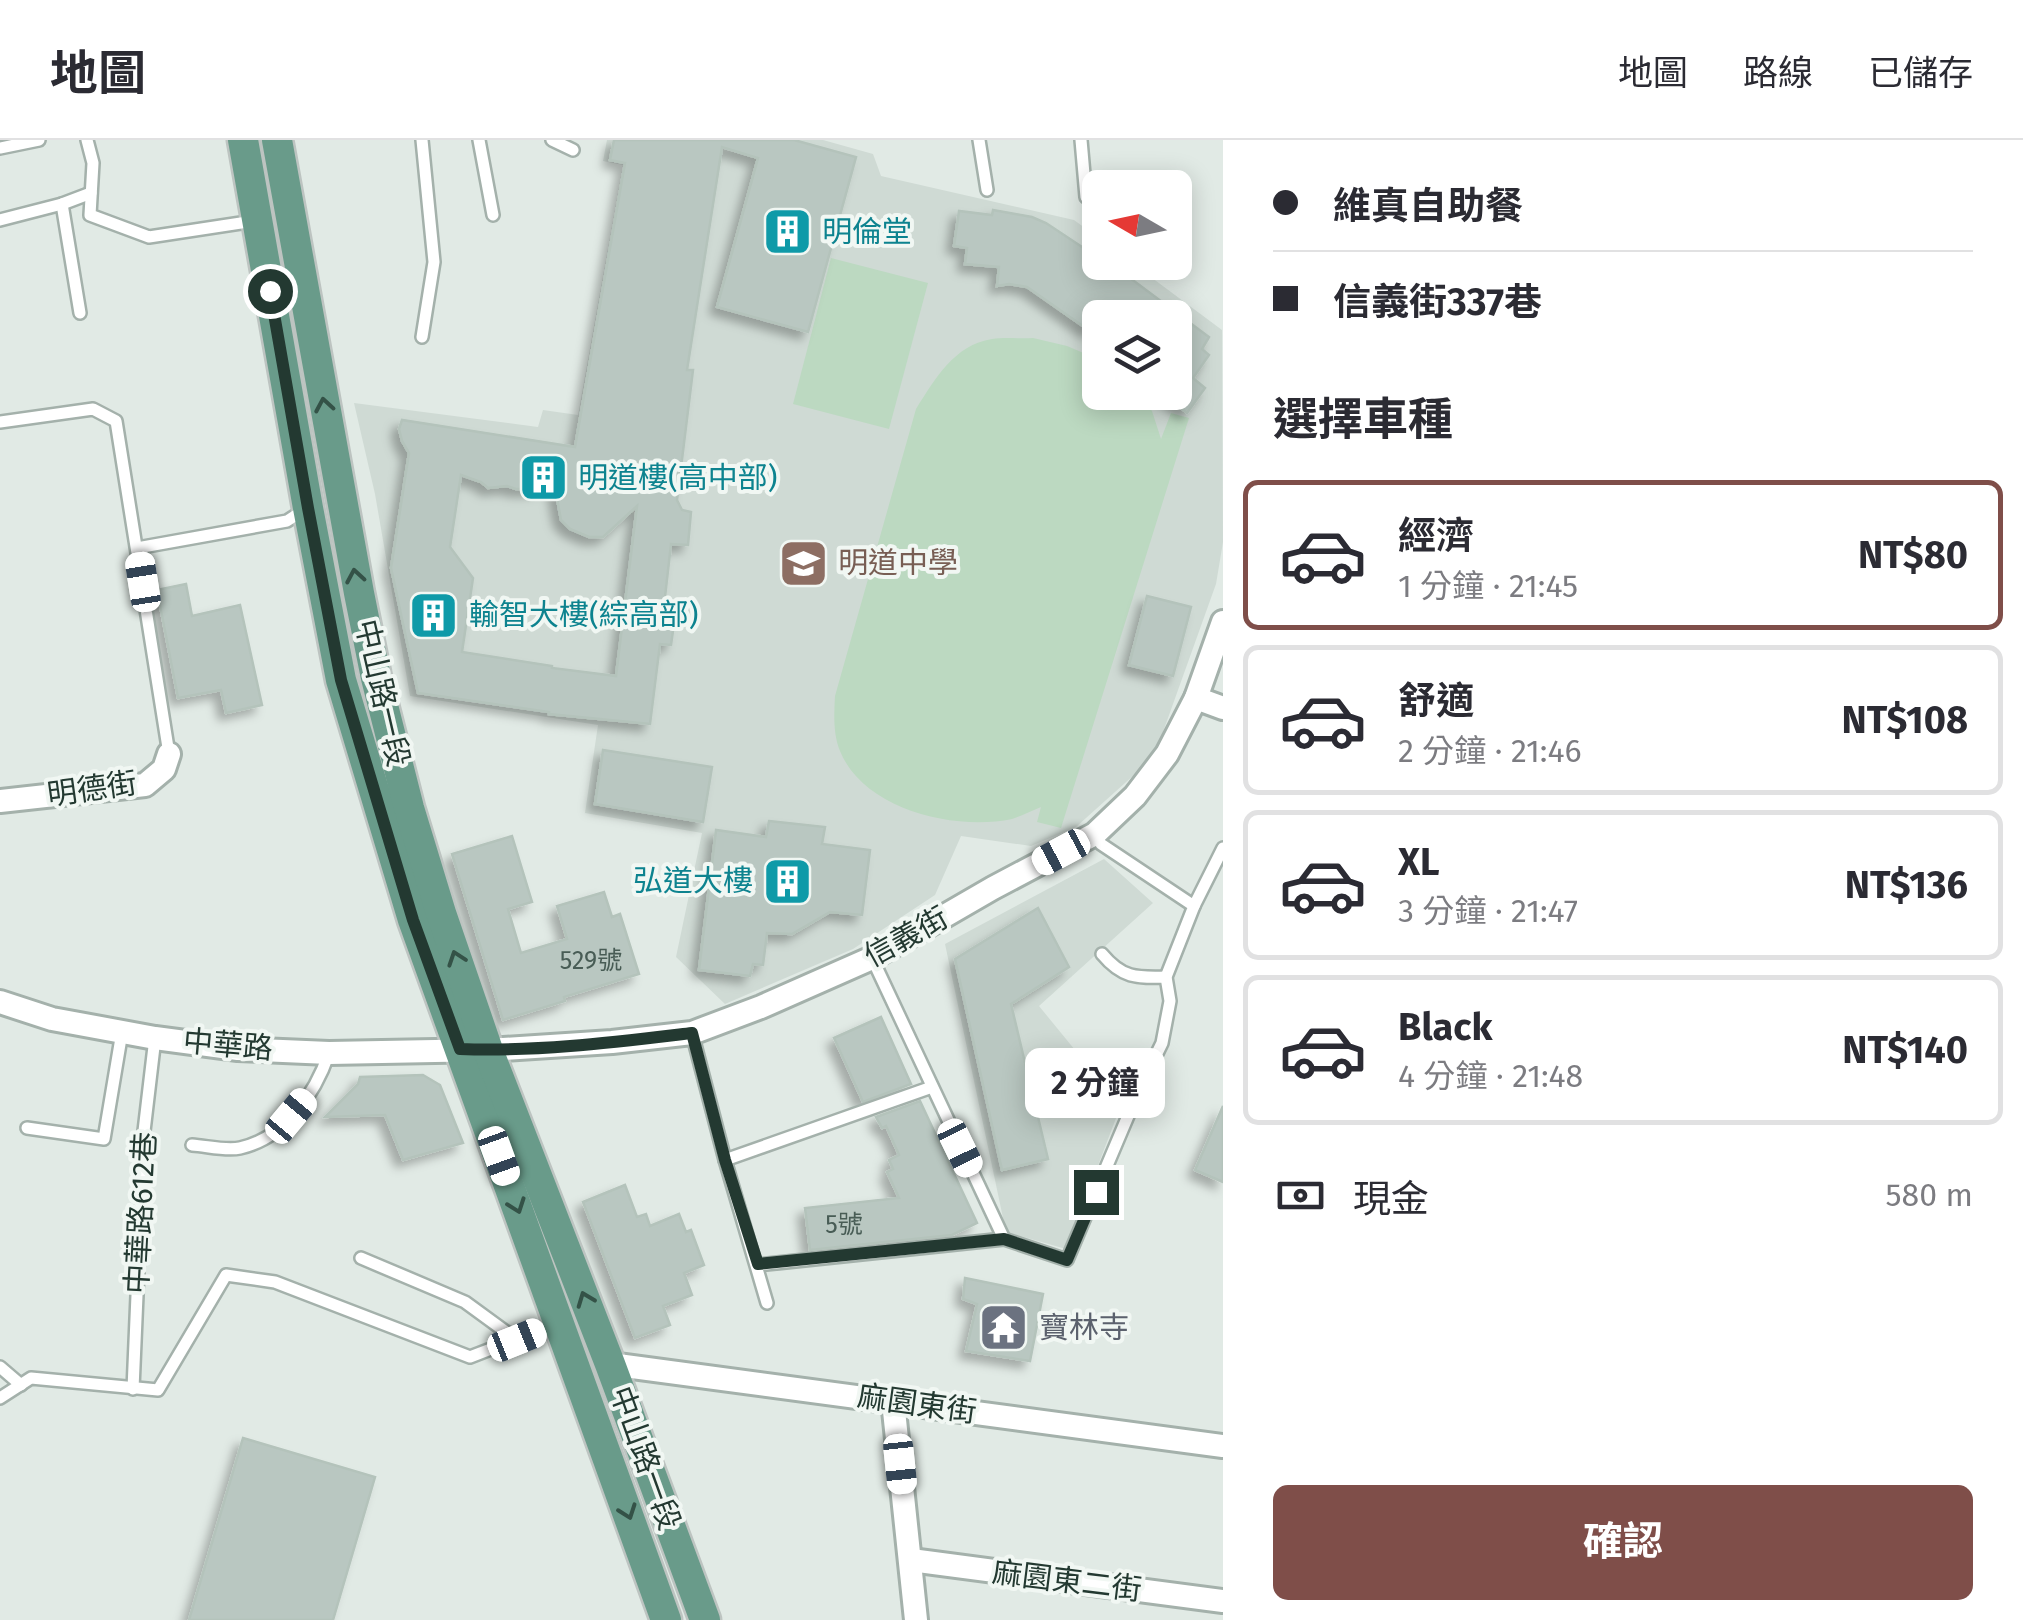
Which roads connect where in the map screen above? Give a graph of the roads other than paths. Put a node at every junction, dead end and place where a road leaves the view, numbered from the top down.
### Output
1 (39, 140) edge
2 (87, 140) edge
3 (243, 140) edge
4 (277, 140) edge
5 (422, 140) edge
6 (479, 140) edge
7 (552, 140) edge
8 (979, 140) edge
9 (1081, 140) edge
10 (0, 148) edge
11 (573, 150) dead end
12 (1084, 170) edge
13 (987, 190) dead end
14 (91, 192) junction
15 (62, 204) junction
16 (493, 215) dead end
17 (0, 220) edge
18 (258, 220) junction
19 (80, 314) dead end
20 (422, 337) dead end
21 (0, 422) edge
22 (308, 508) junction
23 (137, 548) junction
24 (1223, 622) edge
25 (1196, 698) junction
26 (1223, 708) edge
27 (169, 754) joint
28 (0, 801) edge
29 (1095, 834) junction
30 (1223, 848) edge
31 (1194, 906) junction
32 (1102, 954) dead end
33 (872, 958) junction
34 (1166, 977) junction
35 (0, 1002) edge
36 (122, 1032) junction
37 (692, 1033) junction
38 (155, 1038) junction
39 (474, 1049) junction
40 (329, 1053) junction
41 (932, 1087) junction
42 (27, 1128) dead end
43 (192, 1145) dead end
44 (725, 1160) junction
45 (1004, 1239) junction
46 (361, 1258) dead end
47 (758, 1264) junction
48 (768, 1302) dead end
49 (560, 1322) junction
50 (517, 1340) junction
51 (610, 1364) junction
52 (0, 1367) edge
53 (20, 1384) junction
54 (133, 1388) junction
55 (0, 1398) edge
56 (893, 1401) junction
57 (1223, 1446) edge
58 (911, 1560) junction
59 (1223, 1601) edge
60 (666, 1620) edge
61 (704, 1620) edge
62 (916, 1620) edge

1 - 10 lane
2 - 14 lane
3 - 18 main road, 中山路一段
39 -> 4 main road, 中山路一段
5 - 20 lane
6 - 16 lane
7 - 11 lane
8 - 13 lane
9 - 12 lane
14 - 15 lane
14 - 18 lane
15 - 17 lane
15 - 19 lane
18 - 22 main road, 中山路一段
21 - 23 lane
22 - 23 lane
22 - 39 main road, 中山路一段
23 - 27 lane
24 - 25 street, 信義街
25 - 26 street
25 - 29 street, 信義街
27 - 28 street, 明德街
29 - 31 lane
29 - 33 street, 信義街
30 - 31 lane
31 - 34 lane
32 - 34 lane
33 - 37 street, 信義街
33 - 41 lane
34 - 45 lane
35 - 36 street, 中華路
36 - 38 street, 中華路
36 - 42 lane
37 - 39 street, 信義街
37 - 44 lane
38 - 40 street, 中華路
38 - 54 lane, 中華路612巷
39 - 40 street, 中華路
39 -> 49 main road, 中山路一段
51 -> 39 main road, 中山路一段
40 - 43 lane
41 - 44 lane
41 - 45 lane
44 - 47 lane
45 - 47 lane
46 - 50 lane
47 - 48 lane
49 - 50 lane
49 -> 60 main road, 中山路一段
50 - 54 lane
51 - 56 street, 麻園東街
51 - 61 main road, 中山路一段
52 - 53 lane
53 - 54 lane
53 - 55 lane
56 - 57 street, 麻園東街
56 - 58 street
58 - 59 street, 麻園東二街
58 - 62 street

